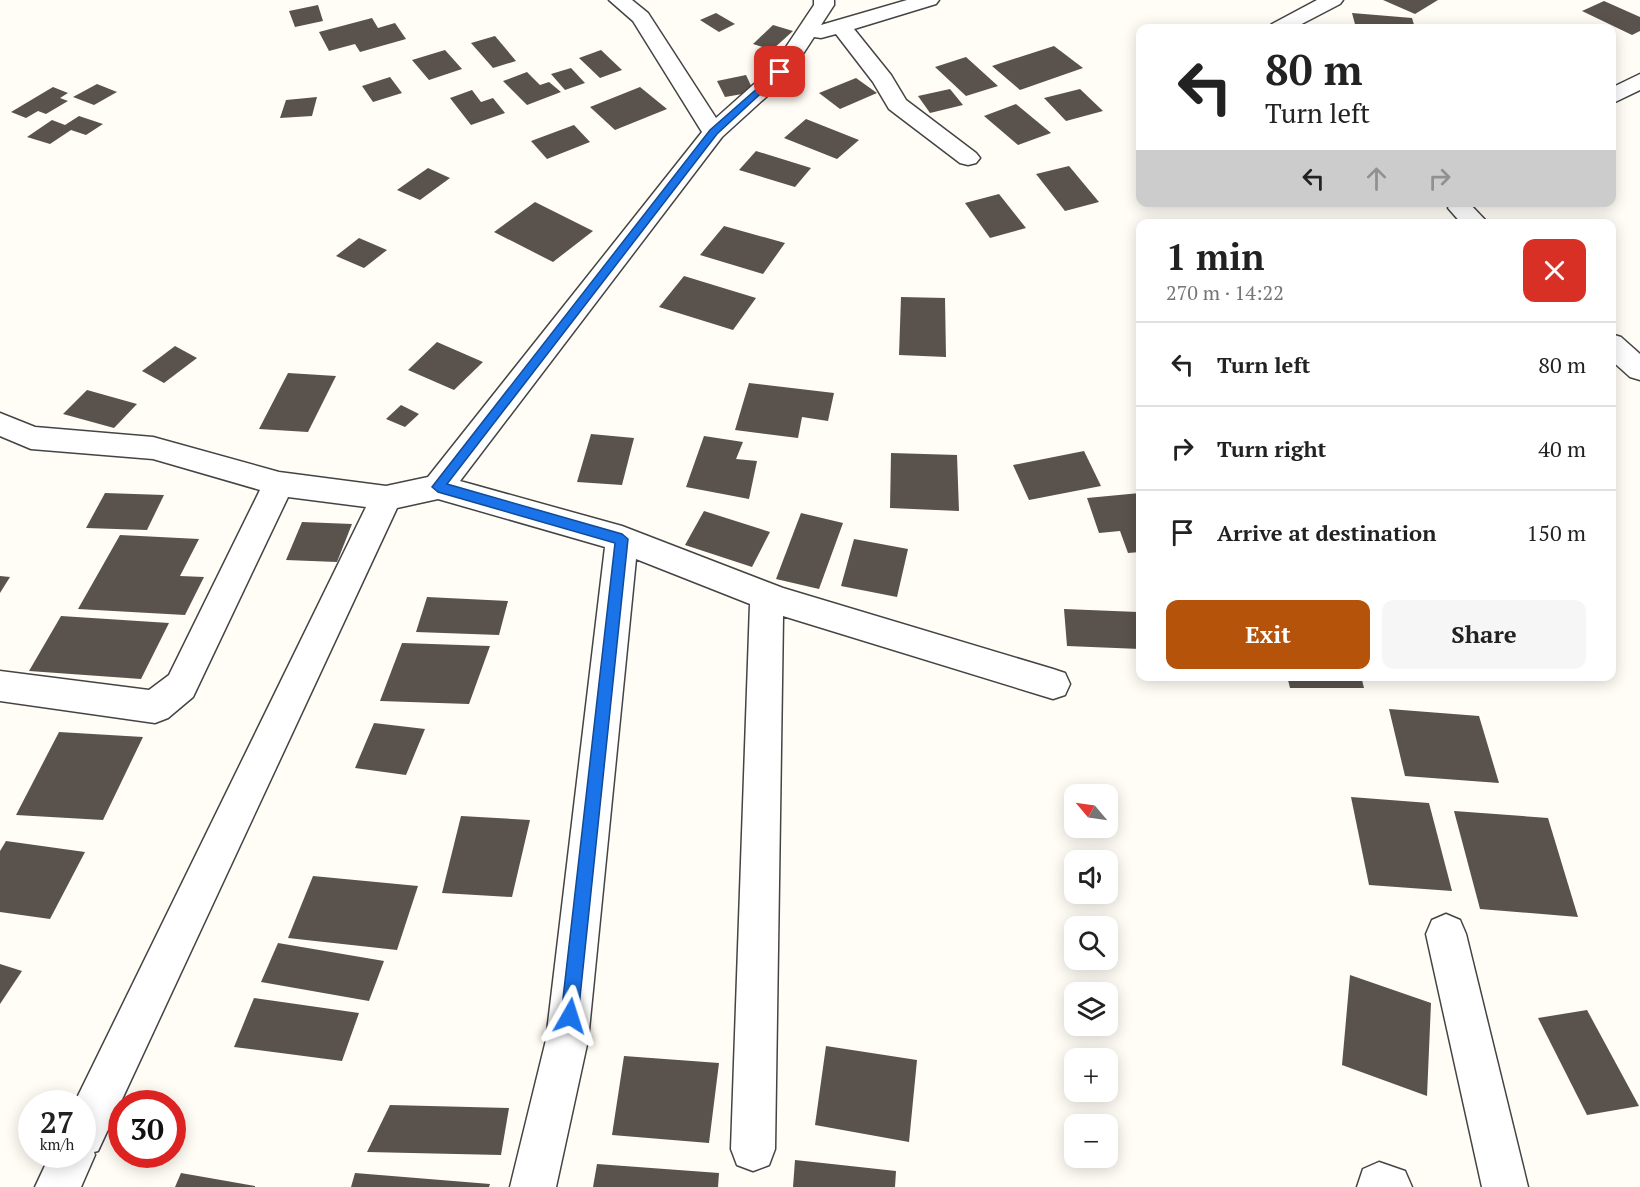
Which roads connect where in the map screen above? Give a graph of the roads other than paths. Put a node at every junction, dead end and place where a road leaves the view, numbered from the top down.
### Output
1 (618, 0) edge
2 (824, 0) edge
3 (929, 0) edge
4 (1333, 0) edge
5 (1288, 24) edge
6 (841, 27) junction
7 (802, 37) junction
8 (1640, 81) edge
9 (1616, 94) edge
10 (714, 132) junction
11 (968, 158) dead end
12 (1616, 348) edge
13 (1640, 370) edge
14 (0, 424) edge
15 (279, 483) junction
16 (438, 487) junction
17 (386, 498) junction
18 (622, 539) junction
19 (767, 598) junction
20 (1053, 684) dead end
21 (0, 686) edge
22 (1446, 934) dead end
23 (96, 1106) edge
24 (753, 1149) dead end
25 (67, 1168) edge
26 (58, 1187) edge
27 (533, 1187) edge
28 (1505, 1187) edge

1 - 10 street
2 - 7 street
3 - 6 street
4 - 5 street
6 - 7 street
6 - 11 street
7 - 10 street
8 - 9 street
10 - 16 street
12 - 13 street
14 - 15 street
15 - 17 street
15 - 21 street
16 - 17 street
16 - 18 street
17 - 23 street
18 - 19 street
18 - 27 street
19 - 20 street
19 - 24 street
22 - 28 street
25 - 26 street

